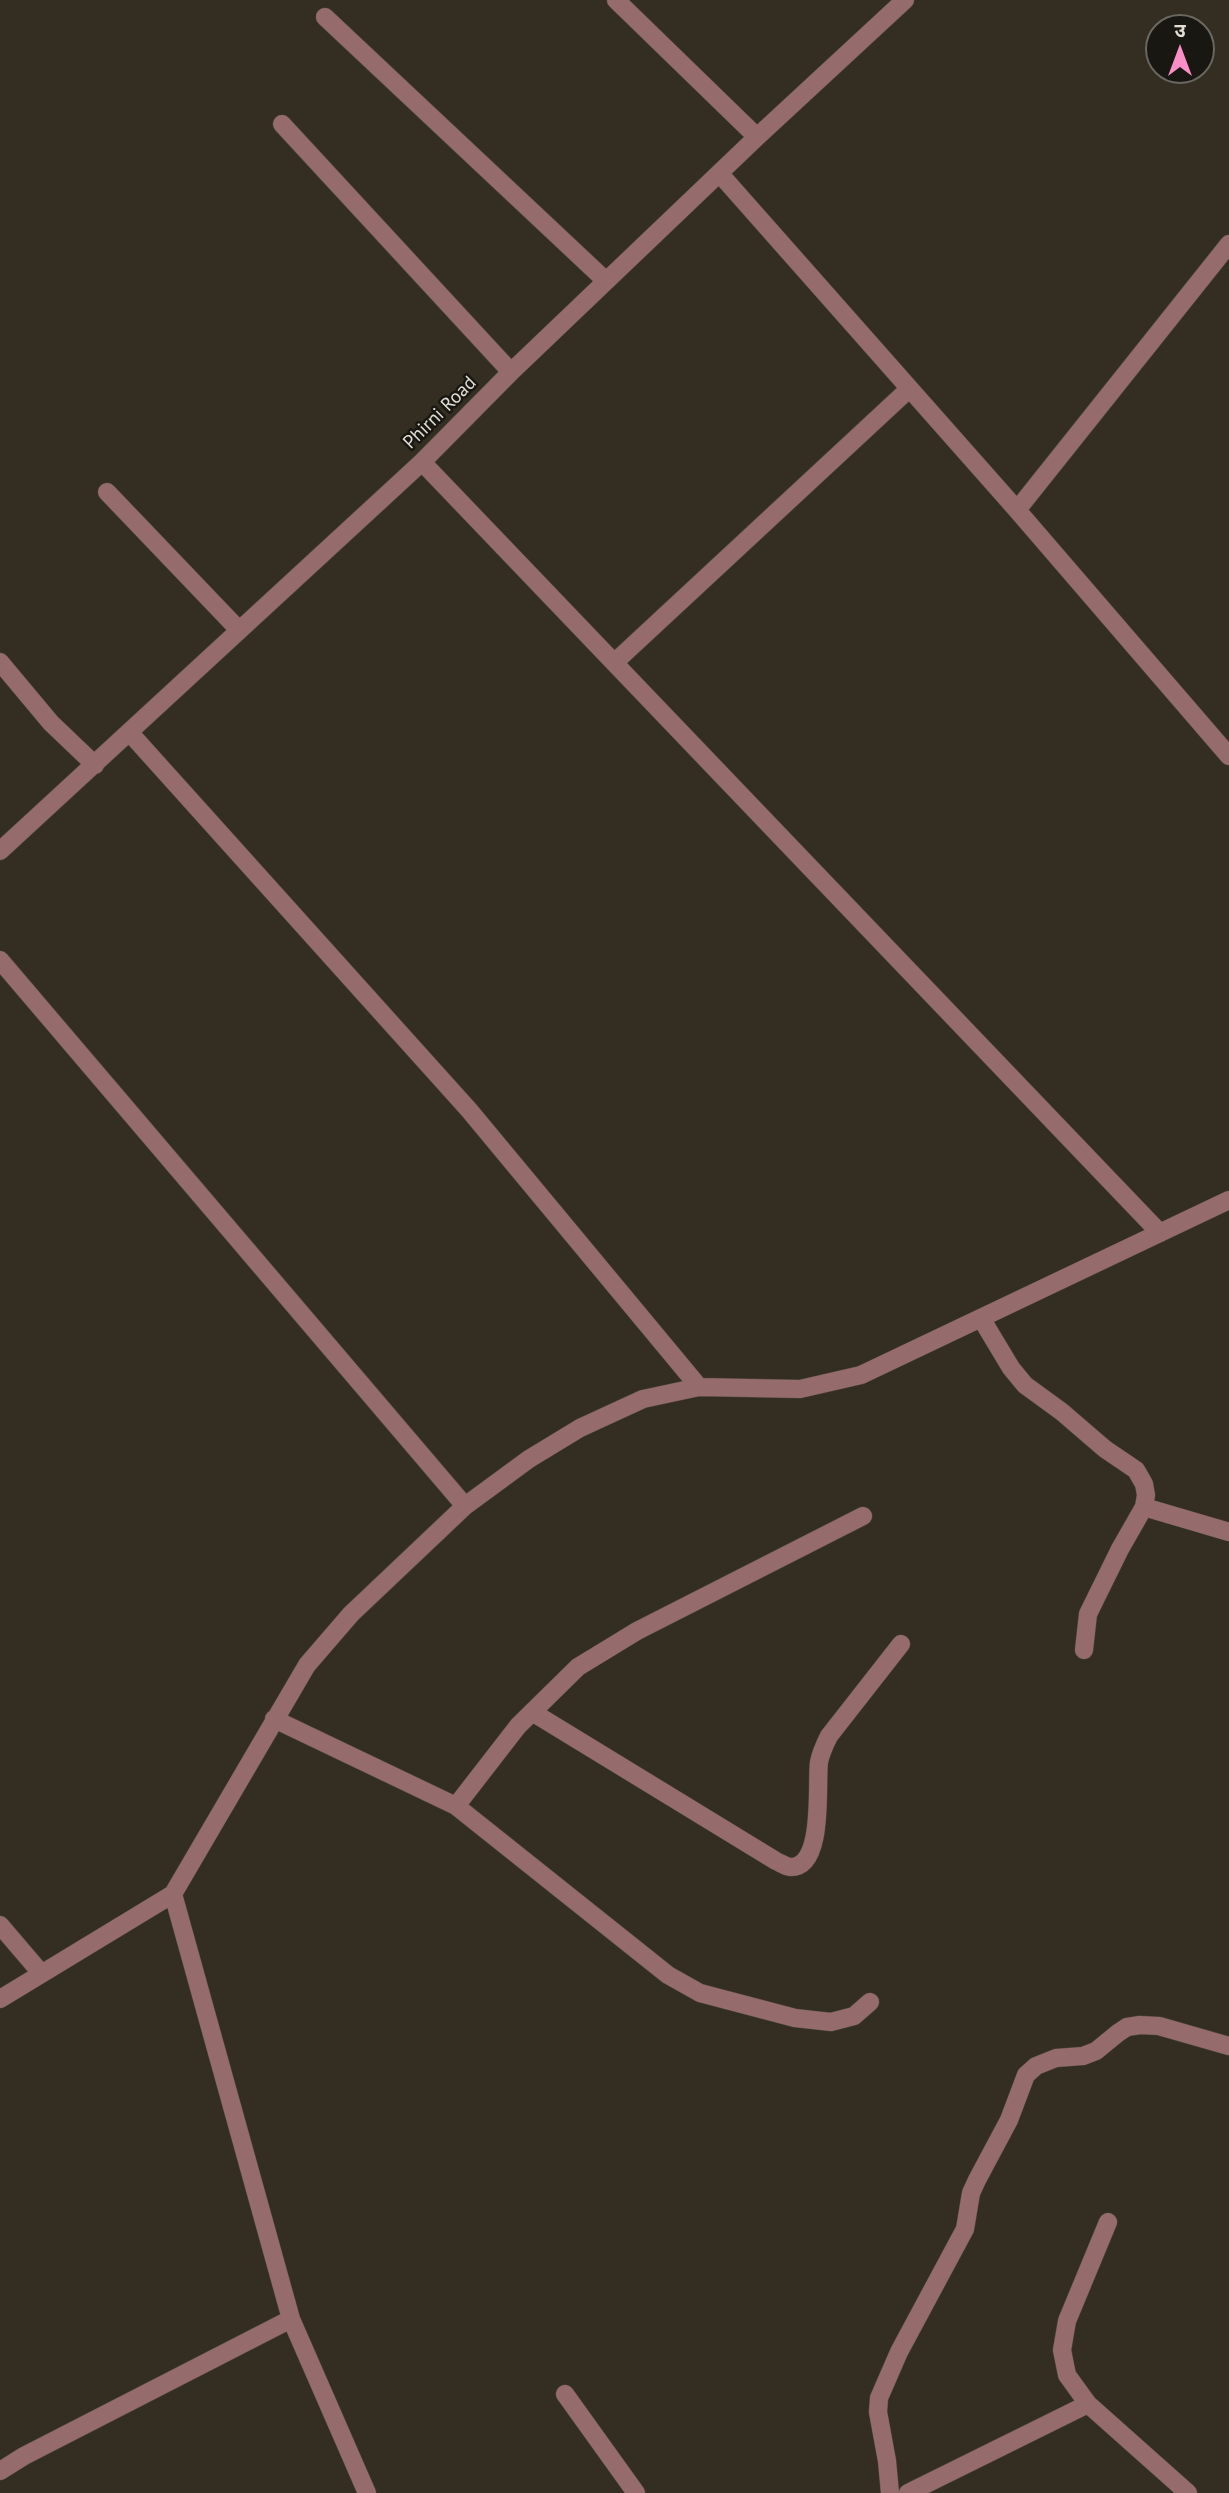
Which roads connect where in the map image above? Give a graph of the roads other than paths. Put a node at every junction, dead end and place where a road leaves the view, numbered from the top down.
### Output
1 (616, 0) edge
2 (896, 3) edge
3 (325, 17) dead end
4 (282, 124) dead end
5 (757, 136) junction
6 (720, 174) junction
7 (1229, 244) edge
8 (606, 281) junction
9 (511, 372) junction
10 (909, 389) junction
11 (422, 462) junction
12 (107, 492) dead end
13 (1017, 510) junction
14 (239, 630) junction
15 (0, 662) edge
16 (615, 662) junction
17 (130, 733) junction
18 (1229, 756) edge
19 (95, 765) junction
20 (0, 851) edge
21 (0, 960) edge
22 (1229, 1200) edge
23 (1160, 1233) junction
24 (981, 1318) junction
25 (699, 1387) junction
26 (465, 1506) junction
27 (1143, 1507) junction
28 (863, 1516) dead end
29 (1229, 1532) edge
30 (901, 1644) dead end
31 (1084, 1650) dead end
32 (532, 1712) junction
33 (274, 1719) junction
34 (456, 1806) junction
35 (173, 1894) junction
36 (0, 1925) edge
37 (41, 1973) junction
38 (0, 1999) edge
39 (870, 2002) dead end
40 (1229, 2046) edge
41 (1108, 2222) dead end
42 (291, 2319) junction
43 (565, 2394) dead end
44 (1088, 2403) junction
45 (0, 2471) edge
46 (367, 2493) edge
47 (636, 2493) edge
48 (890, 2493) edge
49 (908, 2493) edge
50 (1188, 2493) edge

1 - 5 street
2 - 5 street, Phirni Road
3 - 8 street
4 - 9 street
5 - 6 street, Phirni Road
6 - 8 street, Phirni Road
6 - 10 street
7 - 13 street
8 - 9 street, Phirni Road
9 - 11 street, Phirni Road
10 - 13 street
10 - 16 street
11 - 14 street, Phirni Road
11 - 16 street
12 - 14 street
13 - 18 street
14 - 17 street, Phirni Road
15 - 19 street
16 - 23 street
17 - 19 street, Phirni Road
17 - 25 street
19 - 20 street, Phirni Road
21 - 26 street
22 - 23 street
23 - 24 street
24 - 25 street
24 - 27 street
25 - 26 street
26 - 33 street
27 - 29 street
27 - 31 street
28 - 32 street
30 - 32 street
32 - 34 street
33 - 34 street
33 - 35 street
34 - 39 street
35 - 37 street
35 - 42 street
36 - 37 street
37 - 38 street
40 - 48 street
41 - 44 street
42 - 45 street
42 - 46 street
43 - 47 street
44 - 49 street
44 - 50 street

